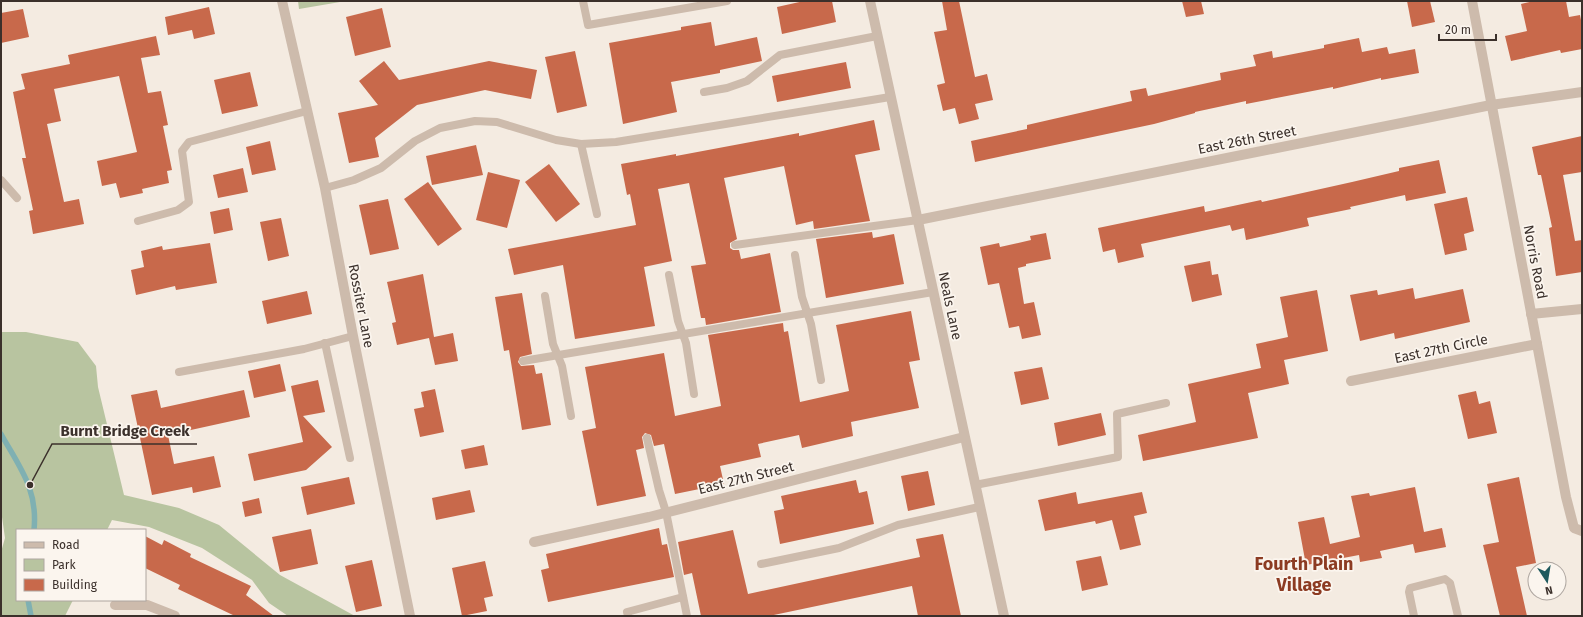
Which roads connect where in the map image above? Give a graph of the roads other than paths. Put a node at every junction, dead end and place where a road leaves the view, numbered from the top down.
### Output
1 (282, 1) edge
2 (583, 1) edge
3 (727, 1) edge
4 (870, 1) edge
5 (1472, 1) edge
6 (877, 36) junction
7 (704, 92) dead end
8 (1582, 92) edge
9 (890, 97) junction
10 (1491, 106) junction
11 (308, 111) junction
12 (582, 144) junction
13 (1, 180) edge
14 (325, 188) junction
15 (17, 198) dead end
16 (597, 214) dead end
17 (918, 220) junction
18 (138, 221) dead end
19 (735, 245) dead end
20 (795, 255) dead end
21 (669, 275) dead end
22 (933, 292) junction
23 (545, 296) dead end
24 (1582, 309) edge
25 (807, 313) junction
26 (1531, 314) junction
27 (683, 335) junction
28 (353, 336) junction
29 (325, 343) junction
30 (1537, 344) junction
31 (558, 355) junction
32 (523, 361) dead end
33 (179, 372) dead end
34 (821, 380) dead end
35 (1351, 381) dead end
36 (694, 394) dead end
37 (1166, 403) dead end
38 (571, 416) dead end
39 (964, 437) junction
40 (647, 438) dead end
41 (350, 458) dead end
42 (975, 485) junction
43 (979, 507) junction
44 (666, 512) junction
45 (1578, 530) edge
46 (534, 542) dead end
47 (761, 564) dead end
48 (683, 597) junction
49 (115, 605) dead end
50 (175, 616) edge
51 (410, 616) edge
52 (628, 616) edge
53 (687, 616) edge
54 (1004, 616) edge
55 (1414, 616) edge
56 (1458, 616) edge

1 - 11 street, Rossiter Lane
2 - 3 lane
4 - 6 street, Neals Lane
5 - 10 street, Norris Road
6 - 7 lane
6 - 9 street, Neals Lane
8 - 10 street, East 26th Street
9 - 12 lane
9 - 17 street, Neals Lane
10 - 17 street, East 26th Street
10 - 26 street, Norris Road
11 - 14 street, Rossiter Lane
11 - 18 lane
12 - 14 lane
12 - 16 lane
13 - 15 lane
14 - 28 street, Rossiter Lane
17 - 19 lane
17 - 22 street, Neals Lane
20 - 25 lane
21 - 27 lane
22 - 25 lane
22 - 39 street, Neals Lane
23 - 31 lane
24 - 26 street
25 - 27 lane
25 - 34 lane
26 - 30 street, Norris Road
27 - 31 lane
27 - 36 lane
28 - 29 lane
28 - 51 street, Rossiter Lane
29 - 33 lane
29 - 41 lane
30 - 35 street, East 27th Circle
30 - 45 street, Norris Road
31 - 32 lane
31 - 38 lane
37 - 42 lane
39 - 42 street, Neals Lane
39 - 44 street, East 27th Street
40 - 44 lane
42 - 43 street, Neals Lane
43 - 47 lane
43 - 54 street, Neals Lane
44 - 46 street, East 27th Street
44 - 48 lane
48 - 52 lane
48 - 53 lane
49 - 50 street
55 - 56 lane

